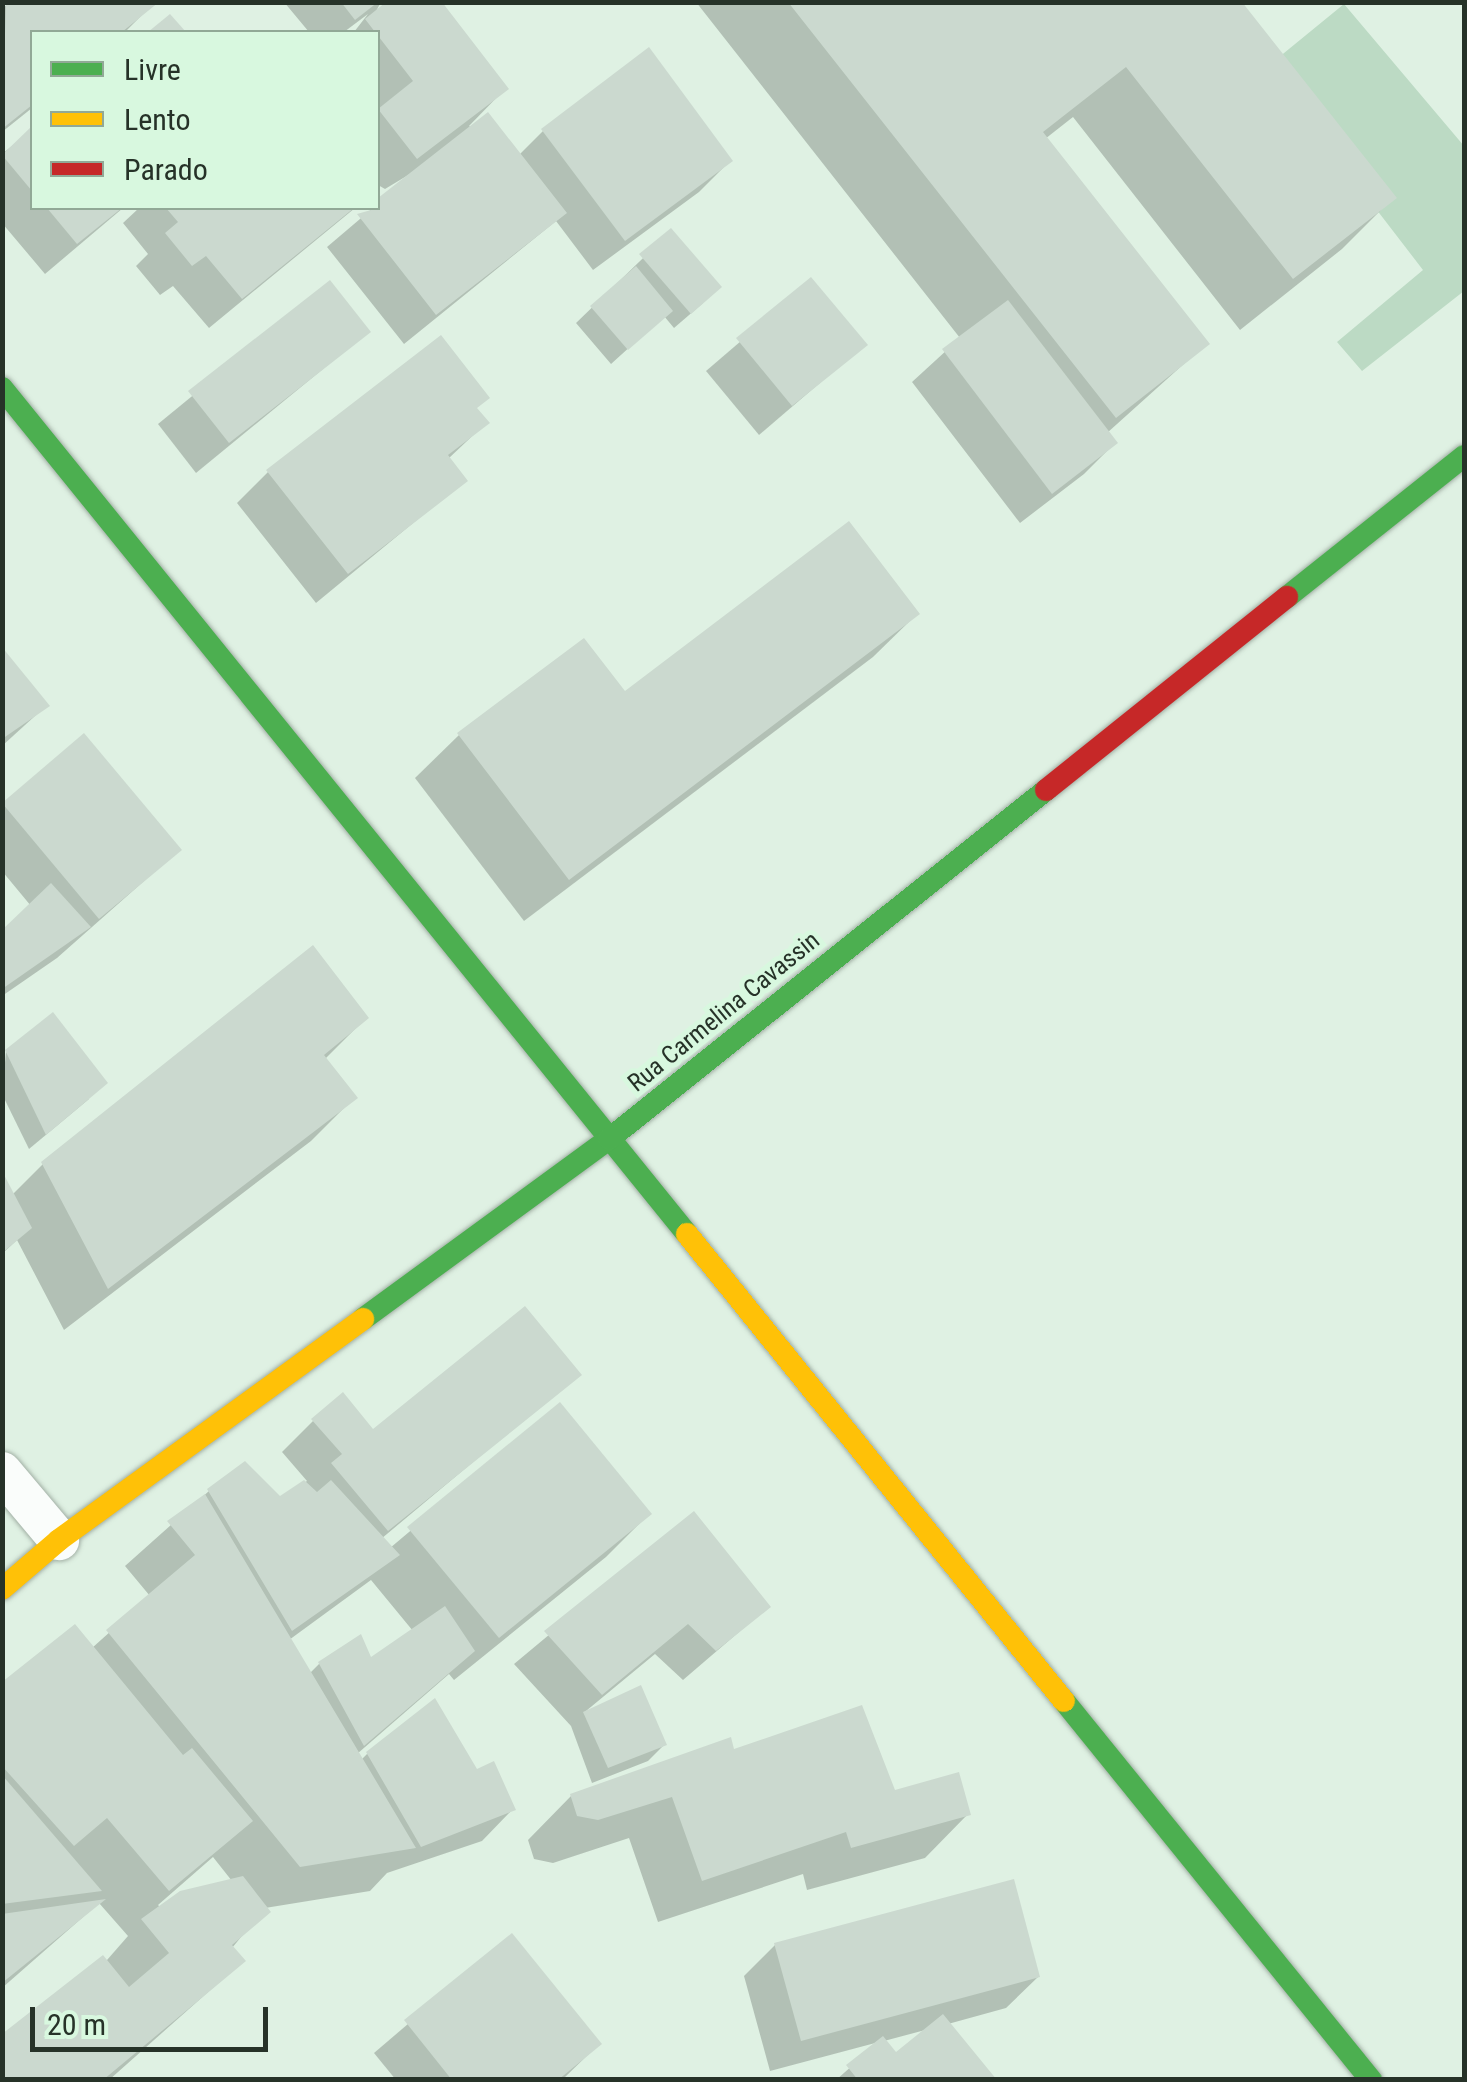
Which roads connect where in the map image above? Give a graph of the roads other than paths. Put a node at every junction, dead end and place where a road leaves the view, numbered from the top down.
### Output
1 (2, 388) edge
2 (1464, 456) edge
3 (609, 1138) junction
4 (2, 1472) edge
5 (59, 1540) junction
6 (2, 1590) edge
7 (1371, 2080) edge

1 - 3 street
2 - 3 street, Rua Carmelina Cavassin
3 - 5 street, Rua Carmelina Cavassin
3 - 7 street
4 - 5 lane
5 - 6 street, Rua Carmelina Cavassin

